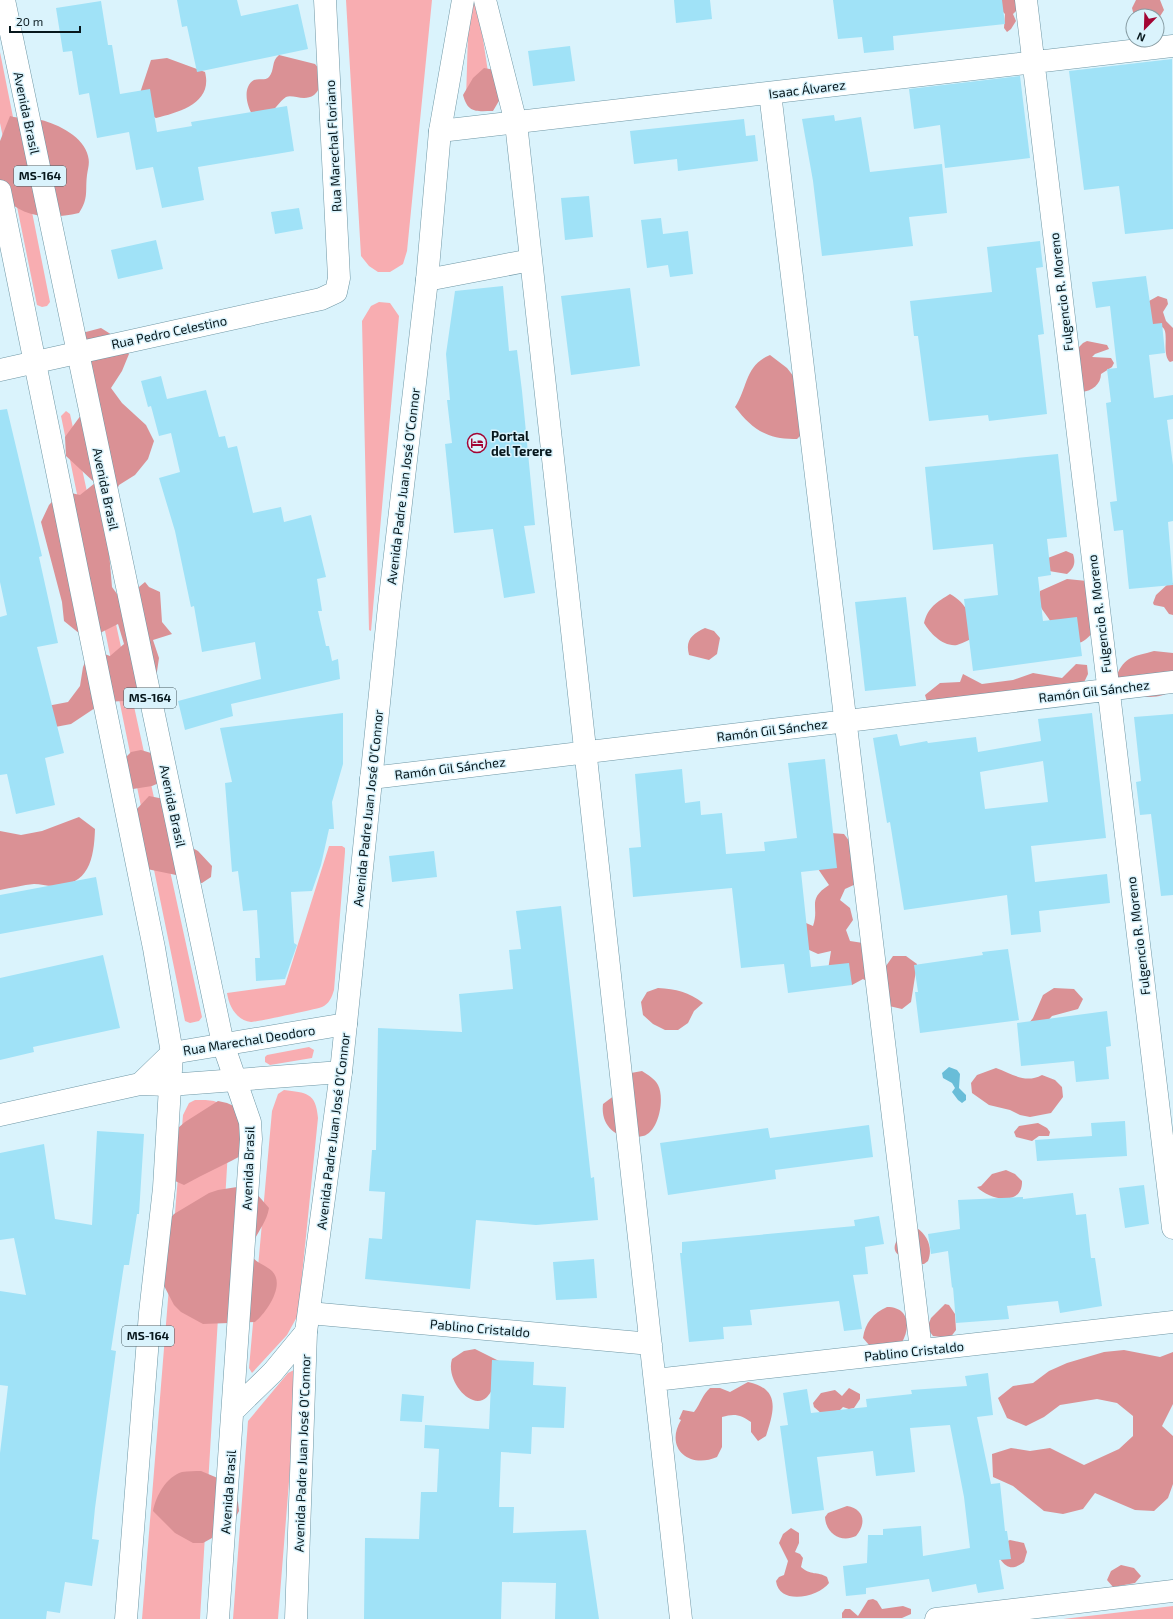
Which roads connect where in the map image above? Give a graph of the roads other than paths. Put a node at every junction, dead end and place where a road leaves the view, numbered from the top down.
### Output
1 (4, 0) edge
2 (325, 0) edge
3 (464, 0) edge
4 (485, 0) edge
5 (1026, 0) edge
6 (1173, 46) edge
7 (1033, 62) junction
8 (770, 93) junction
9 (516, 123) junction
10 (440, 132) junction
11 (0, 191) edge
12 (531, 260) junction
13 (427, 280) junction
14 (336, 292) joint
15 (77, 352) junction
16 (36, 362) junction
17 (0, 370) edge
18 (1173, 682) edge
19 (1108, 689) junction
20 (846, 721) junction
21 (585, 752) junction
22 (371, 778) junction
23 (346, 1024) junction
24 (223, 1044) junction
25 (172, 1053) junction
26 (341, 1072) junction
27 (237, 1081) junction
28 (140, 1084) junction
29 (169, 1085) junction
30 (0, 1115) edge
31 (1173, 1228) edge
32 (1173, 1322) edge
33 (308, 1323) junction
34 (651, 1344) junction
35 (921, 1350) junction
36 (655, 1380) junction
37 (234, 1410) junction
38 (1173, 1591) edge
39 (126, 1619) edge
40 (218, 1619) edge
41 (296, 1619) edge
42 (681, 1619) edge
43 (936, 1619) edge

1 - 15 street, Avenida Brasil / MS-164
2 - 14 street, Rua Marechal Floriano
3 - 10 street, Avenida Padre Juan José O'Connor
4 - 9 street
5 - 7 street, Fulgencio R. Moreno
6 - 7 street, Isaac Álvarez
7 - 8 street, Isaac Álvarez
7 - 19 street, Fulgencio R. Moreno
8 - 9 street, Isaac Álvarez
8 - 20 street
9 - 10 street, Isaac Álvarez
9 - 12 street
10 - 13 street, Avenida Padre Juan José O'Connor
11 - 16 street, MS-164
12 - 13 street
12 - 21 street
13 - 22 street, Avenida Padre Juan José O'Connor
14 - 15 street, Rua Pedro Celestino
15 - 16 street, Rua Pedro Celestino
15 - 24 street, Avenida Brasil / MS-164
16 - 17 street, Rua Pedro Celestino
16 - 25 street, MS-164
18 - 19 street, Ramón Gil Sánchez
19 - 20 street, Ramón Gil Sánchez
19 - 31 street, Fulgencio R. Moreno
20 - 21 street, Ramón Gil Sánchez
20 - 35 street
21 - 22 street, Ramón Gil Sánchez
21 - 34 street
22 - 23 street, Avenida Padre Juan José O'Connor
23 - 24 street, Rua Marechal Deodoro
23 - 26 street, Avenida Padre Juan José O'Connor
24 - 25 street, Rua Marechal Deodoro
24 - 27 street, Avenida Brasil / MS-164
25 - 28 street, Rua Marechal Deodoro
25 - 29 street, MS-164
26 - 27 street
26 - 33 street, Avenida Padre Juan José O'Connor
27 - 29 street
27 - 37 street, Avenida Brasil / MS-164
28 - 29 street
28 - 30 street
29 - 39 street, MS-164
32 - 35 street, Pablino Cristaldo
33 - 34 street, Pablino Cristaldo
33 - 37 street
33 - 41 street, Avenida Padre Juan José O'Connor
34 - 36 street
35 - 36 street, Pablino Cristaldo
36 - 42 street
37 - 40 street, Avenida Brasil / MS-164
38 - 43 street

